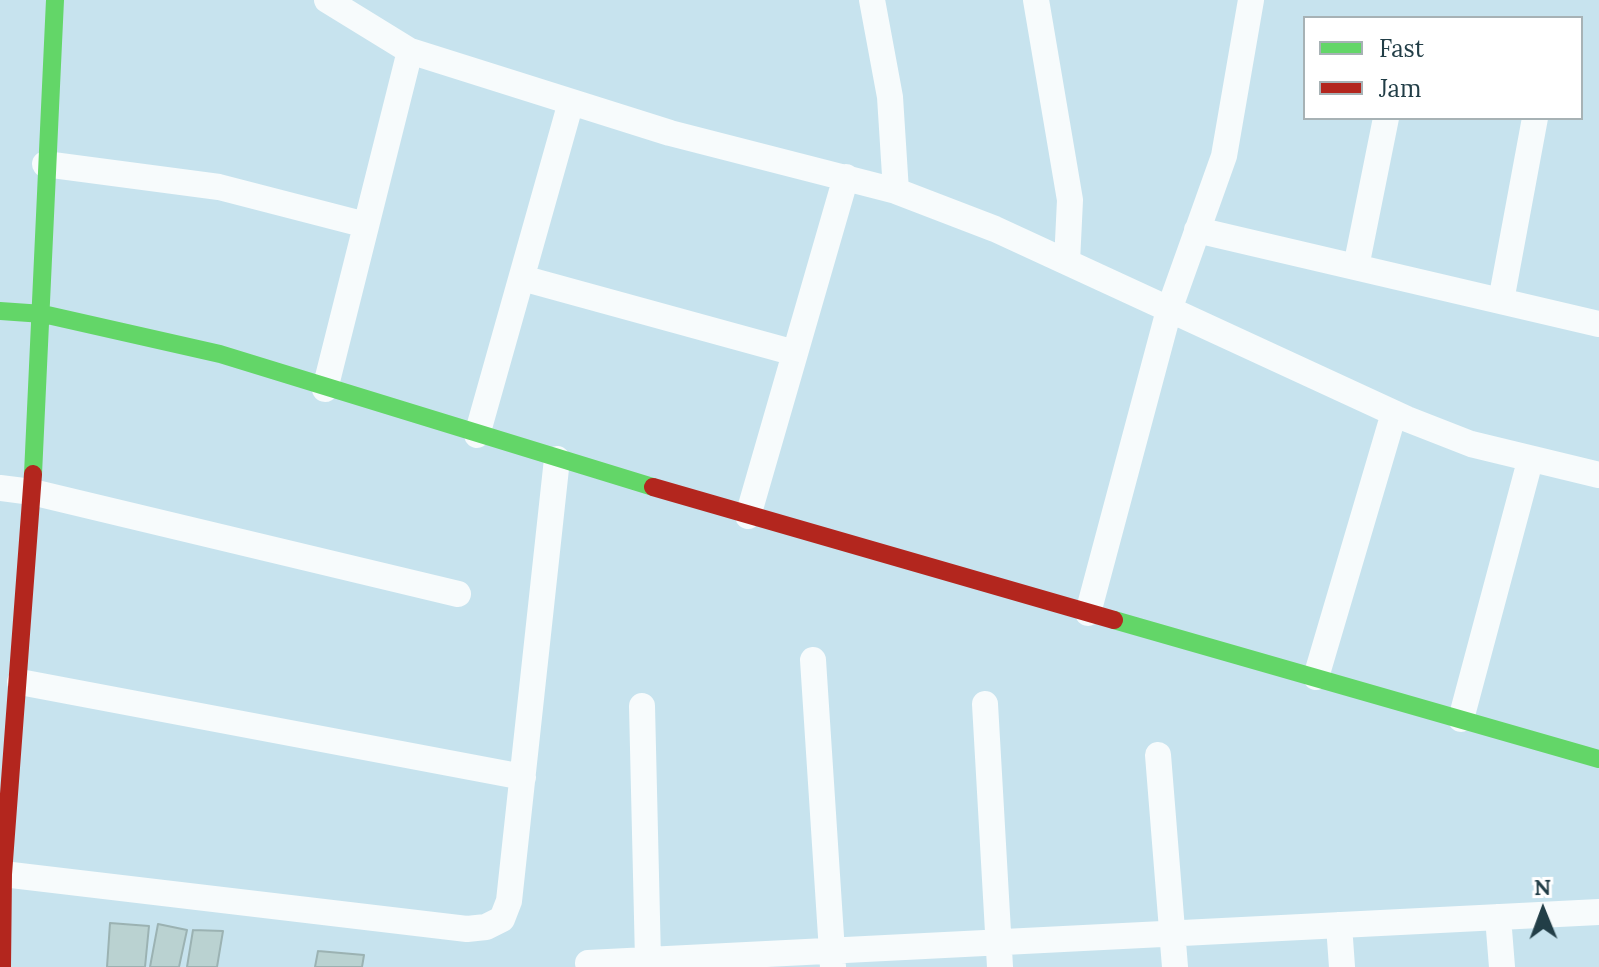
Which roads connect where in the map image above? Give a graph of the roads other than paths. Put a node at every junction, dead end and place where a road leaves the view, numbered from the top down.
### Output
1 (55, 0) edge
2 (872, 0) edge
3 (1036, 0) edge
4 (1251, 0) edge
5 (336, 2) edge
6 (410, 51) junction
7 (571, 102) junction
8 (1386, 120) edge
9 (1535, 120) edge
10 (45, 164) junction
11 (846, 177) junction
12 (896, 191) junction
13 (366, 225) junction
14 (1197, 230) junction
15 (1067, 262) junction
16 (1356, 267) junction
17 (522, 278) junction
18 (1501, 301) junction
19 (1169, 310) junction
20 (0, 311) edge
21 (43, 314) junction
22 (1599, 324) edge
23 (795, 353) junction
24 (325, 389) junction
25 (1394, 413) junction
26 (477, 435) junction
27 (557, 459) junction
28 (1530, 461) junction
29 (1599, 475) edge
30 (0, 488) edge
31 (32, 492) junction
32 (748, 516) junction
33 (458, 594) dead end
34 (1088, 613) junction
35 (813, 660) dead end
36 (1316, 677) junction
37 (20, 682) junction
38 (985, 704) dead end
39 (642, 706) dead end
40 (1461, 719) junction
41 (1158, 755) dead end
42 (1599, 759) edge
43 (523, 777) junction
44 (3, 874) junction
45 (1599, 912) edge
46 (1498, 917) junction
47 (1339, 925) junction
48 (1, 929) edge
49 (1173, 934) junction
50 (999, 955) edge
51 (832, 959) edge
52 (648, 960) junction
53 (588, 963) dead end
54 (2, 967) edge
55 (1175, 967) edge
56 (1342, 967) edge
57 (1502, 967) edge

1 - 10 street
2 - 12 street
3 - 15 street
4 - 14 street
5 - 6 street
6 - 7 street
6 - 13 street
7 - 11 street
7 - 17 street
8 - 16 street
9 - 18 street
10 - 13 street
10 - 21 street
11 - 12 street
11 - 23 street
12 - 15 street
13 - 24 street
14 - 16 street
14 - 19 street
15 - 19 street
16 - 18 street
17 - 23 street
17 - 26 street
18 - 22 street
19 - 25 street
19 - 34 street
20 - 21 street
21 - 24 street
21 - 31 street
23 - 32 street
24 - 26 street
25 - 28 street
25 - 36 street
26 - 27 street
27 - 32 street
27 - 43 street
28 - 29 street
28 - 40 street
30 - 31 street
31 - 33 street
31 - 37 street
32 - 34 street
34 - 36 street
35 - 51 street
36 - 40 street
37 - 43 street
37 - 44 street
38 - 50 street
39 - 52 street
40 - 42 street
41 - 49 street
43 - 44 street
44 - 48 street
45 - 46 street
46 - 47 street
46 - 57 street
47 - 49 street
47 - 56 street
48 - 54 street
49 - 50 street
49 - 55 street
50 - 51 street
51 - 52 street
52 - 53 street

